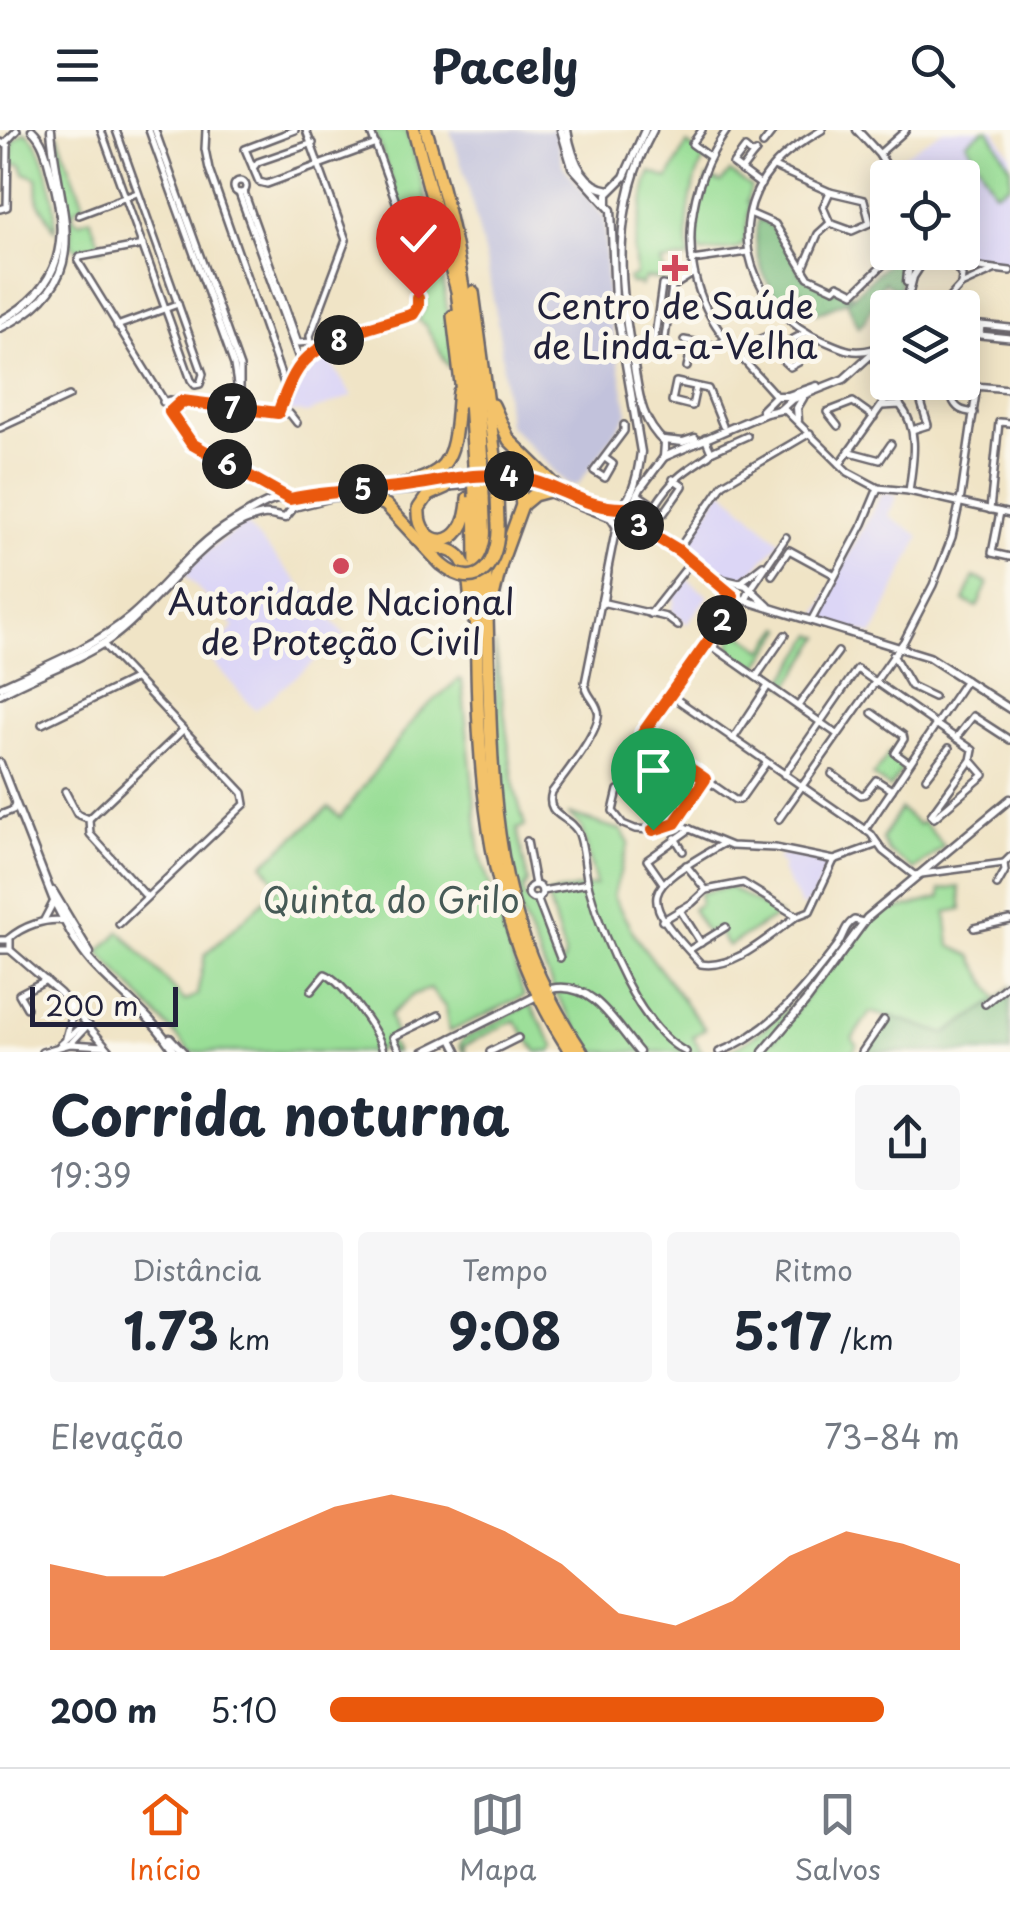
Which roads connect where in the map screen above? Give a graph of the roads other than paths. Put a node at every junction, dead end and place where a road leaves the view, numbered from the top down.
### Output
1 (50, 130) edge
2 (101, 130) edge
3 (116, 130) edge
4 (152, 130) edge
5 (206, 130) edge
6 (294, 130) edge
7 (306, 130) edge
8 (370, 130) edge
9 (414, 130) edge
10 (426, 130) edge
11 (564, 130) edge
12 (645, 130) edge
13 (653, 130) edge
14 (702, 130) edge
15 (727, 130) edge
16 (774, 130) edge
17 (822, 130) edge
18 (857, 130) edge
19 (906, 130) edge
20 (34, 131) edge
21 (759, 131) edge
22 (17, 132) edge
23 (812, 133) edge
24 (2, 143) edge
25 (312, 143) junction
26 (376, 144) junction
27 (879, 154) junction
28 (710, 157) junction
29 (883, 160) edge
30 (320, 164) junction
31 (773, 167) junction
32 (253, 168) junction
33 (741, 171) junction
34 (760, 185) junction
35 (612, 189) junction
36 (242, 192) dead end
37 (830, 192) junction
38 (138, 193) junction
39 (126, 198) junction
40 (626, 201) junction
41 (608, 206) junction
42 (0, 209) edge
43 (751, 213) junction
44 (79, 214) dead end
45 (830, 223) junction
46 (143, 245) junction
47 (453, 247) junction
48 (748, 252) junction
49 (692, 260) junction
50 (980, 267) edge
51 (803, 269) junction
52 (878, 270) edge
53 (957, 270) edge
54 (968, 270) edge
55 (972, 270) edge
56 (995, 270) junction
57 (270, 272) junction
58 (694, 272) junction
59 (1010, 272) edge
60 (962, 276) junction
61 (973, 278) junction
62 (672, 286) junction
63 (961, 286) junction
64 (957, 290) edge
65 (178, 304) junction
66 (166, 308) junction
67 (0, 324) edge
68 (117, 326) junction
69 (1010, 328) edge
70 (806, 333) junction
71 (1010, 338) edge
72 (726, 339) junction
73 (684, 340) dead end
74 (311, 342) junction
75 (693, 342) junction
76 (782, 344) junction
77 (320, 348) junction
78 (846, 351) junction
79 (870, 351) edge
80 (870, 353) edge
81 (870, 355) edge
82 (301, 364) junction
83 (688, 367) dead end
84 (852, 369) junction
85 (460, 382) junction
86 (486, 382) junction
87 (980, 386) edge
88 (696, 387) junction
89 (1010, 389) edge
90 (287, 392) junction
91 (806, 395) junction
92 (69, 396) dead end
93 (886, 400) edge
94 (900, 400) edge
95 (953, 400) edge
96 (975, 400) edge
97 (182, 401) junction
98 (163, 402) junction
99 (921, 402) dead end
100 (779, 403) junction
101 (900, 405) junction
102 (882, 406) junction
103 (237, 408) junction
104 (170, 412) junction
105 (278, 413) junction
106 (974, 413) junction
107 (874, 417) junction
108 (798, 420) junction
109 (297, 423) dead end
110 (1010, 423) edge
111 (624, 425) dead end
112 (723, 426) junction
113 (838, 426) dead end
114 (0, 428) edge
115 (912, 430) junction
116 (810, 433) junction
117 (621, 434) junction
118 (747, 436) dead end
119 (639, 437) junction
120 (661, 438) junction
121 (706, 438) junction
122 (891, 444) dead end
123 (641, 450) junction
124 (711, 452) junction
125 (850, 452) junction
126 (605, 458) dead end
127 (662, 459) junction
128 (840, 464) junction
129 (476, 467) junction
130 (673, 479) junction
131 (515, 480) junction
132 (266, 486) junction
133 (446, 487) junction
134 (401, 488) junction
135 (878, 488) junction
136 (548, 491) junction
137 (909, 491) junction
138 (364, 494) junction
139 (564, 494) junction
140 (638, 494) junction
141 (475, 497) junction
142 (274, 501) junction
143 (290, 501) junction
144 (960, 502) junction
145 (522, 505) junction
146 (654, 506) junction
147 (990, 510) junction
148 (615, 511) junction
149 (629, 512) junction
150 (1000, 512) junction
151 (274, 514) junction
152 (1010, 514) edge
153 (401, 520) junction
154 (635, 524) junction
155 (616, 528) junction
156 (626, 534) junction
157 (786, 537) dead end
158 (615, 540) junction
159 (664, 540) junction
160 (420, 541) junction
161 (780, 546) junction
162 (678, 550) junction
163 (789, 550) junction
164 (981, 551) dead end
165 (992, 554) junction
166 (1010, 557) edge
167 (691, 562) junction
168 (766, 563) junction
169 (705, 574) junction
170 (772, 575) dead end
171 (835, 575) junction
172 (739, 584) junction
173 (750, 591) junction
174 (734, 596) junction
175 (744, 600) junction
176 (602, 602) junction
177 (729, 612) junction
178 (778, 612) junction
179 (650, 614) junction
180 (487, 618) junction
181 (810, 621) junction
182 (678, 626) dead end
183 (784, 635) dead end
184 (479, 640) junction
185 (706, 642) junction
186 (103, 644) junction
187 (898, 647) junction
188 (838, 652) dead end
189 (893, 655) junction
190 (756, 677) junction
191 (134, 679) junction
192 (966, 680) junction
193 (874, 681) junction
194 (768, 686) junction
195 (0, 690) edge
196 (670, 694) junction
197 (934, 697) dead end
198 (798, 706) junction
199 (1010, 709) edge
200 (872, 714) dead end
201 (820, 722) junction
202 (42, 724) dead end
203 (937, 724) junction
204 (182, 731) junction
205 (837, 734) junction
206 (732, 738) junction
207 (955, 739) junction
208 (1010, 740) edge
209 (949, 748) dead end
210 (971, 760) junction
211 (0, 763) edge
212 (766, 763) junction
213 (910, 763) junction
214 (784, 774) junction
215 (832, 774) dead end
216 (926, 778) dead end
217 (705, 779) junction
218 (802, 787) junction
219 (618, 790) dead end
220 (892, 790) junction
221 (65, 791) dead end
222 (1008, 798) edge
223 (15, 803) junction
224 (0, 816) edge
225 (89, 819) junction
226 (779, 819) dead end
227 (675, 823) junction
228 (690, 828) junction
229 (865, 830) junction
230 (675, 838) junction
231 (527, 841) dead end
232 (722, 844) junction
233 (878, 844) junction
234 (684, 852) dead end
235 (1010, 857) edge
236 (935, 858) junction
237 (834, 860) junction
238 (1004, 862) junction
239 (686, 865) junction
240 (941, 872) junction
241 (914, 875) junction
242 (47, 881) junction
243 (663, 883) junction
244 (588, 884) junction
245 (534, 885) junction
246 (997, 885) dead end
247 (706, 890) junction
248 (542, 891) junction
249 (146, 896) junction
250 (538, 898) junction
251 (54, 901) junction
252 (680, 910) junction
253 (797, 916) junction
254 (1010, 920) edge
255 (43, 922) junction
256 (65, 922) junction
257 (662, 922) junction
258 (863, 922) junction
259 (119, 924) dead end
260 (726, 927) dead end
261 (974, 928) dead end
262 (8, 939) junction
263 (0, 940) edge
264 (701, 943) junction
265 (0, 950) edge
266 (10, 950) junction
267 (689, 950) junction
268 (560, 958) dead end
269 (46, 980) junction
270 (1010, 983) edge
271 (551, 988) dead end
272 (311, 991) dead end
273 (532, 998) dead end
274 (68, 1001) junction
275 (985, 1004) dead end
276 (27, 1008) dead end
277 (439, 1016) dead end
278 (884, 1020) dead end
279 (88, 1025) junction
280 (452, 1038) junction
281 (518, 1038) dead end
282 (68, 1041) junction
283 (109, 1049) edge
284 (46, 1052) edge
285 (174, 1052) edge
286 (183, 1052) edge
287 (383, 1052) edge
288 (400, 1052) edge
289 (424, 1052) edge
290 (458, 1052) edge
291 (490, 1052) edge
292 (571, 1052) edge
293 (582, 1052) edge
294 (639, 1052) edge
295 (686, 1052) edge
296 (720, 1052) edge
297 (763, 1052) edge
298 (862, 1052) edge

1 - 20 street
1 - 67 street
2 - 39 street
3 - 38 street
4 - 103 street
5 - 90 street
6 - 32 street
7 - 25 street
8 - 26 street
9 - 47 highway
10 - 47 highway
11 - 35 street
11 - 41 street
12 - 35 street
13 - 40 street
14 - 28 street
15 - 28 street
16 - 21 street
17 - 23 street
18 - 27 street
19 - 27 street
20 - 67 street
22 - 24 street
23 - 31 street
24 - 42 street
25 - 30 street
25 - 32 street
26 - 30 street
26 - 77 street
27 - 29 street
28 - 49 street
30 - 32 street
30 - 74 street
31 - 34 street
31 - 37 street
33 - 33 street
33 - 34 street
34 - 43 street
35 - 40 street
35 - 41 street
36 - 57 street
37 - 45 street
37 - 45 street
38 - 39 street
38 - 65 street
39 - 44 street
39 - 46 street
40 - 41 street
40 - 120 street
41 - 119 street
43 - 48 street
43 - 51 street
45 - 51 street
46 - 66 street
46 - 68 street
47 - 85 highway
47 - 86 highway
47 - 129 highway
48 - 49 street
48 - 70 street
49 - 58 street
50 - 56 street
51 - 52 street
53 - 60 street
54 - 60 street
55 - 61 street
56 - 59 street
56 - 61 street
57 - 74 street
57 - 82 street
58 - 62 street
58 - 72 street
60 - 63 street
61 - 63 street
62 - 62 street
63 - 64 street
65 - 66 street
65 - 66 street
66 - 68 street
68 - 98 street
69 - 71 street
70 - 76 street
70 - 78 street
72 - 75 street
72 - 100 street
73 - 75 street
74 - 77 street
75 - 83 street
76 - 76 street
77 - 82 street
78 - 79 street
78 - 84 street
80 - 84 street
81 - 91 street
82 - 90 street
84 - 100 street
85 - 129 highway
85 - 134 highway
86 - 129 highway
86 - 139 highway
87 - 89 street
88 - 88 street
88 - 112 street
90 - 105 street
91 - 100 street
91 - 108 street
92 - 114 street
93 - 102 street
94 - 101 street
95 - 106 street
96 - 106 street
97 - 98 street
97 - 103 street
97 - 104 street
98 - 104 street
99 - 115 street
100 - 108 street
100 - 112 street
100 - 121 street
101 - 102 street
101 - 115 street
102 - 107 street
103 - 105 street
104 - 132 street
105 - 109 street
106 - 144 street
107 - 113 street
107 - 125 street
108 - 116 street
110 - 147 street
111 - 117 street
112 - 120 street
115 - 137 street
116 - 128 street
116 - 162 street
117 - 119 street
117 - 126 street
118 - 124 street
119 - 123 street
120 - 123 street
120 - 127 street
121 - 124 street
121 - 127 street
122 - 125 street
123 - 127 street
123 - 148 street
124 - 130 street
125 - 128 street
127 - 140 street
128 - 135 street
129 - 131 street
129 - 134 street
129 - 141 highway, bridge
129 - 160 highway, bridge
130 - 146 street
130 - 146 street
131 - 133 street
131 - 136 street
131 - 139 street
131 - 145 highway
132 - 142 street
132 - 143 street
133 - 134 street
133 - 141 highway
134 - 138 street
134 - 143 street
134 - 153 highway
135 - 137 street
135 - 171 street
136 - 145 highway
136 - 148 street
137 - 144 street
138 - 143 street
138 - 153 highway
139 - 148 street
140 - 146 street
140 - 149 street
141 - 180 highway
141 - 184 highway
142 - 143 street
142 - 151 street
142 - 195 street
143 - 151 street
144 - 147 street
144 - 187 street
145 - 180 highway
147 - 150 street
148 - 149 street
148 - 155 street
149 - 154 street
150 - 152 street
150 - 165 street
151 - 186 street
153 - 160 highway
154 - 156 street
154 - 159 street
155 - 156 street
155 - 158 street
156 - 158 street
156 - 159 street
157 - 161 street
158 - 176 street
159 - 162 street
160 - 184 highway
161 - 163 street
161 - 168 street
162 - 167 street
163 - 170 street
163 - 171 street
164 - 165 street
165 - 166 street
167 - 169 street
167 - 179 street
168 - 172 street
168 - 173 street
169 - 172 street
169 - 174 street
171 - 181 street
172 - 173 street
172 - 174 street
173 - 175 street
173 - 178 street
174 - 175 street
174 - 177 street
175 - 177 street
175 - 178 street
176 - 179 street
176 - 244 street
177 - 185 street
178 - 181 street
179 - 182 street
180 - 293 highway
181 - 187 street
183 - 190 street
184 - 292 highway
185 - 190 street
185 - 196 street
186 - 191 street
186 - 195 street
187 - 189 street
187 - 192 street
188 - 198 street
189 - 193 street
189 - 197 street
190 - 194 street
191 - 202 street
191 - 204 street
192 - 199 street
192 - 203 street
193 - 201 street
193 - 203 street
193 - 205 street
194 - 198 street
194 - 206 street
196 - 206 street
196 - 217 street
198 - 201 street
200 - 213 street
201 - 205 street
201 - 214 street
203 - 207 street
203 - 213 street
204 - 225 street
204 - 249 street
205 - 218 street
206 - 212 street
207 - 208 street
207 - 210 street
209 - 216 street
210 - 210 street
211 - 223 street
212 - 214 street
212 - 217 street
213 - 220 street
214 - 218 street
215 - 220 street
217 - 227 street
218 - 226 street
218 - 229 street
219 - 227 street
220 - 229 street
221 - 225 street
222 - 236 street
223 - 224 street
223 - 242 street
225 - 249 street
227 - 228 street
228 - 230 street
228 - 232 street
229 - 233 street
230 - 234 street
230 - 243 street
231 - 245 street
232 - 237 street
232 - 239 street
233 - 237 street
233 - 241 street
235 - 238 street
236 - 240 street
236 - 241 street
237 - 253 street
238 - 240 street
238 - 246 street
239 - 243 street
239 - 247 street
240 - 241 street
241 - 258 street
242 - 251 street
242 - 286 street
243 - 257 street
244 - 248 street
244 - 295 street
245 - 248 street
245 - 250 street
247 - 252 street
247 - 253 street
248 - 250 street
249 - 259 street
250 - 268 street
251 - 255 street
251 - 256 street
252 - 257 street
252 - 264 street
253 - 267 street
254 - 261 street
255 - 256 street
255 - 262 street
256 - 285 street
257 - 267 street
258 - 296 street
258 - 297 street
260 - 264 street
262 - 263 street
262 - 266 street
264 - 267 street
265 - 266 street
266 - 269 street
269 - 274 street
269 - 276 street
270 - 275 street
271 - 294 street
272 - 287 street
273 - 280 street
274 - 279 street
274 - 282 street
277 - 288 street
278 - 298 street
279 - 282 street
279 - 283 street
280 - 289 street
280 - 290 street
281 - 291 street
282 - 283 street
282 - 284 street

